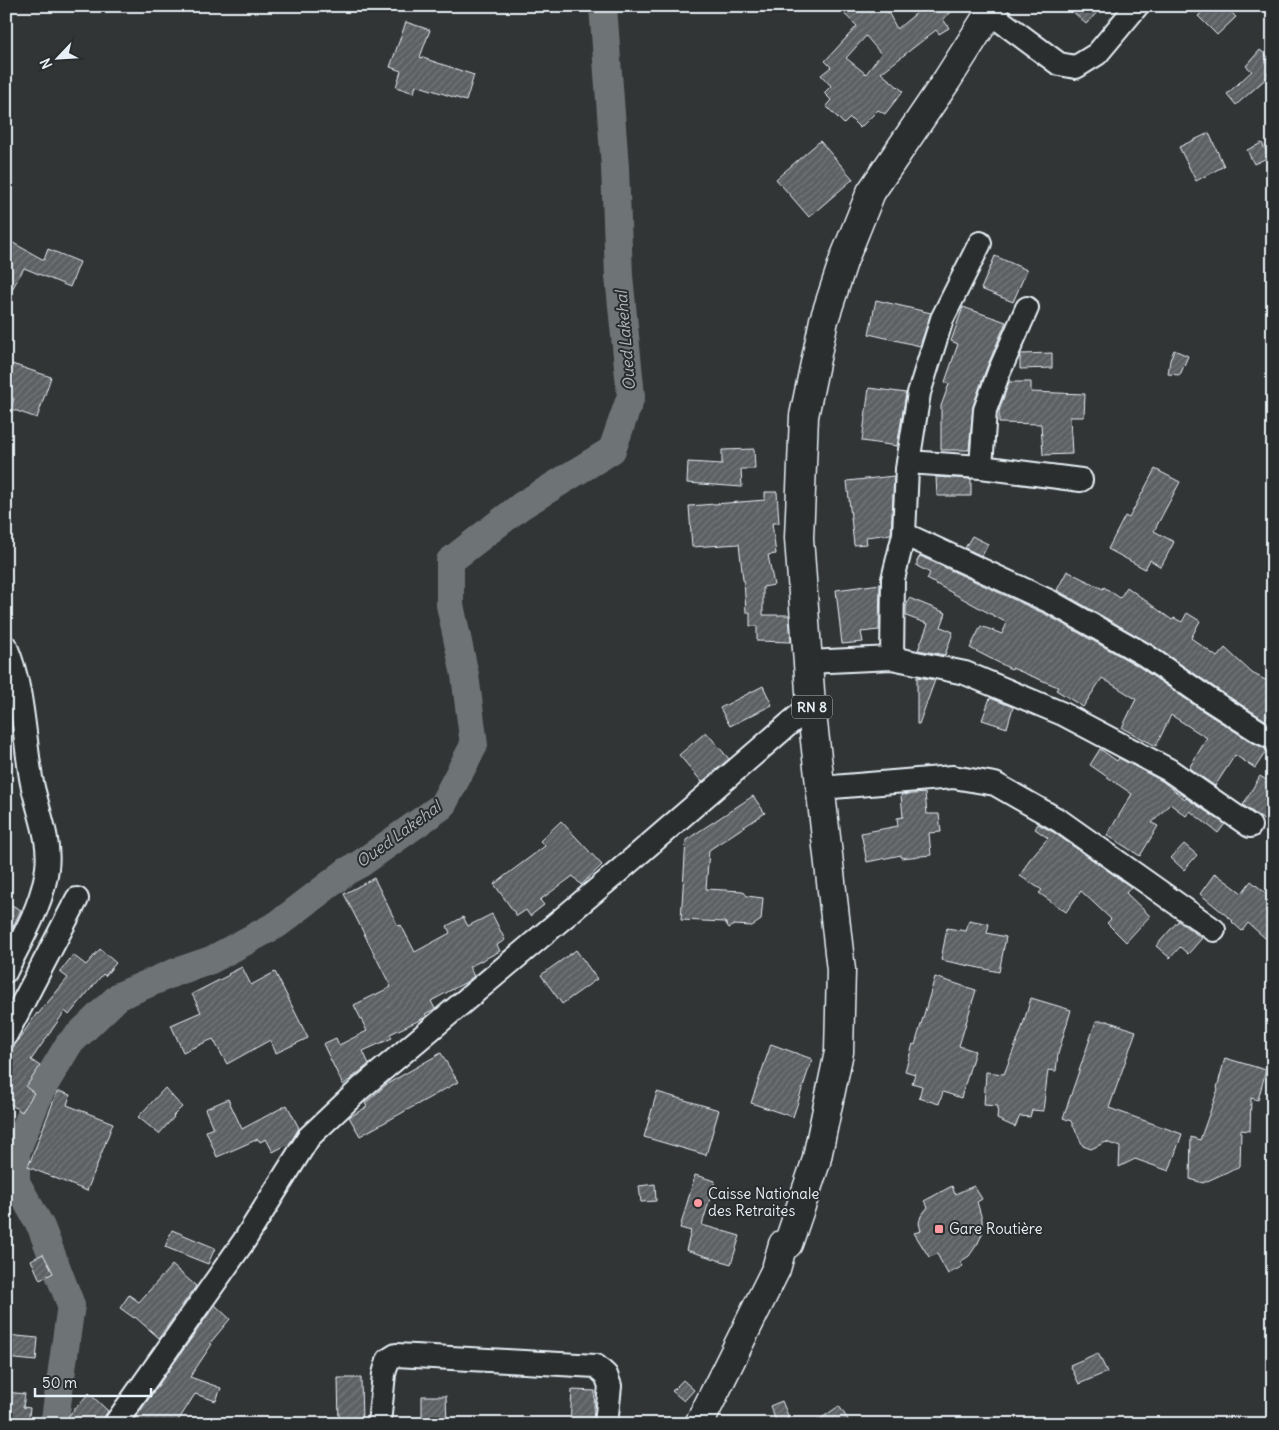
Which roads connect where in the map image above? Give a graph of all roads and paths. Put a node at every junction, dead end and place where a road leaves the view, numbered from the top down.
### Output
1 (1137, 6) edge
2 (992, 9) edge
3 (980, 244) dead end
4 (1027, 308) dead end
5 (908, 462) junction
6 (981, 466) junction
7 (1081, 480) dead end
8 (904, 534) junction
9 (6, 647) edge
10 (892, 658) junction
11 (808, 662) junction
12 (811, 705) junction
13 (1273, 738) edge
14 (821, 788) junction
15 (1250, 826) dead end
16 (77, 899) dead end
17 (1214, 930) dead end
18 (6, 971) edge
19 (6, 1035) edge
20 (115, 1424) edge
21 (379, 1424) edge
22 (606, 1424) edge
23 (699, 1424) edge

1 - 2 street
2 - 11 highway, RN 8
3 - 5 street
4 - 6 street
5 - 6 street
5 - 8 street
6 - 7 street
8 - 10 street
8 - 13 street
9 - 18 street
10 - 11 street
10 - 15 street
11 - 12 highway, RN 8
12 - 14 highway, RN 8
12 - 20 street
14 - 17 street
14 - 23 highway, RN 8
16 - 19 street
21 - 22 street

